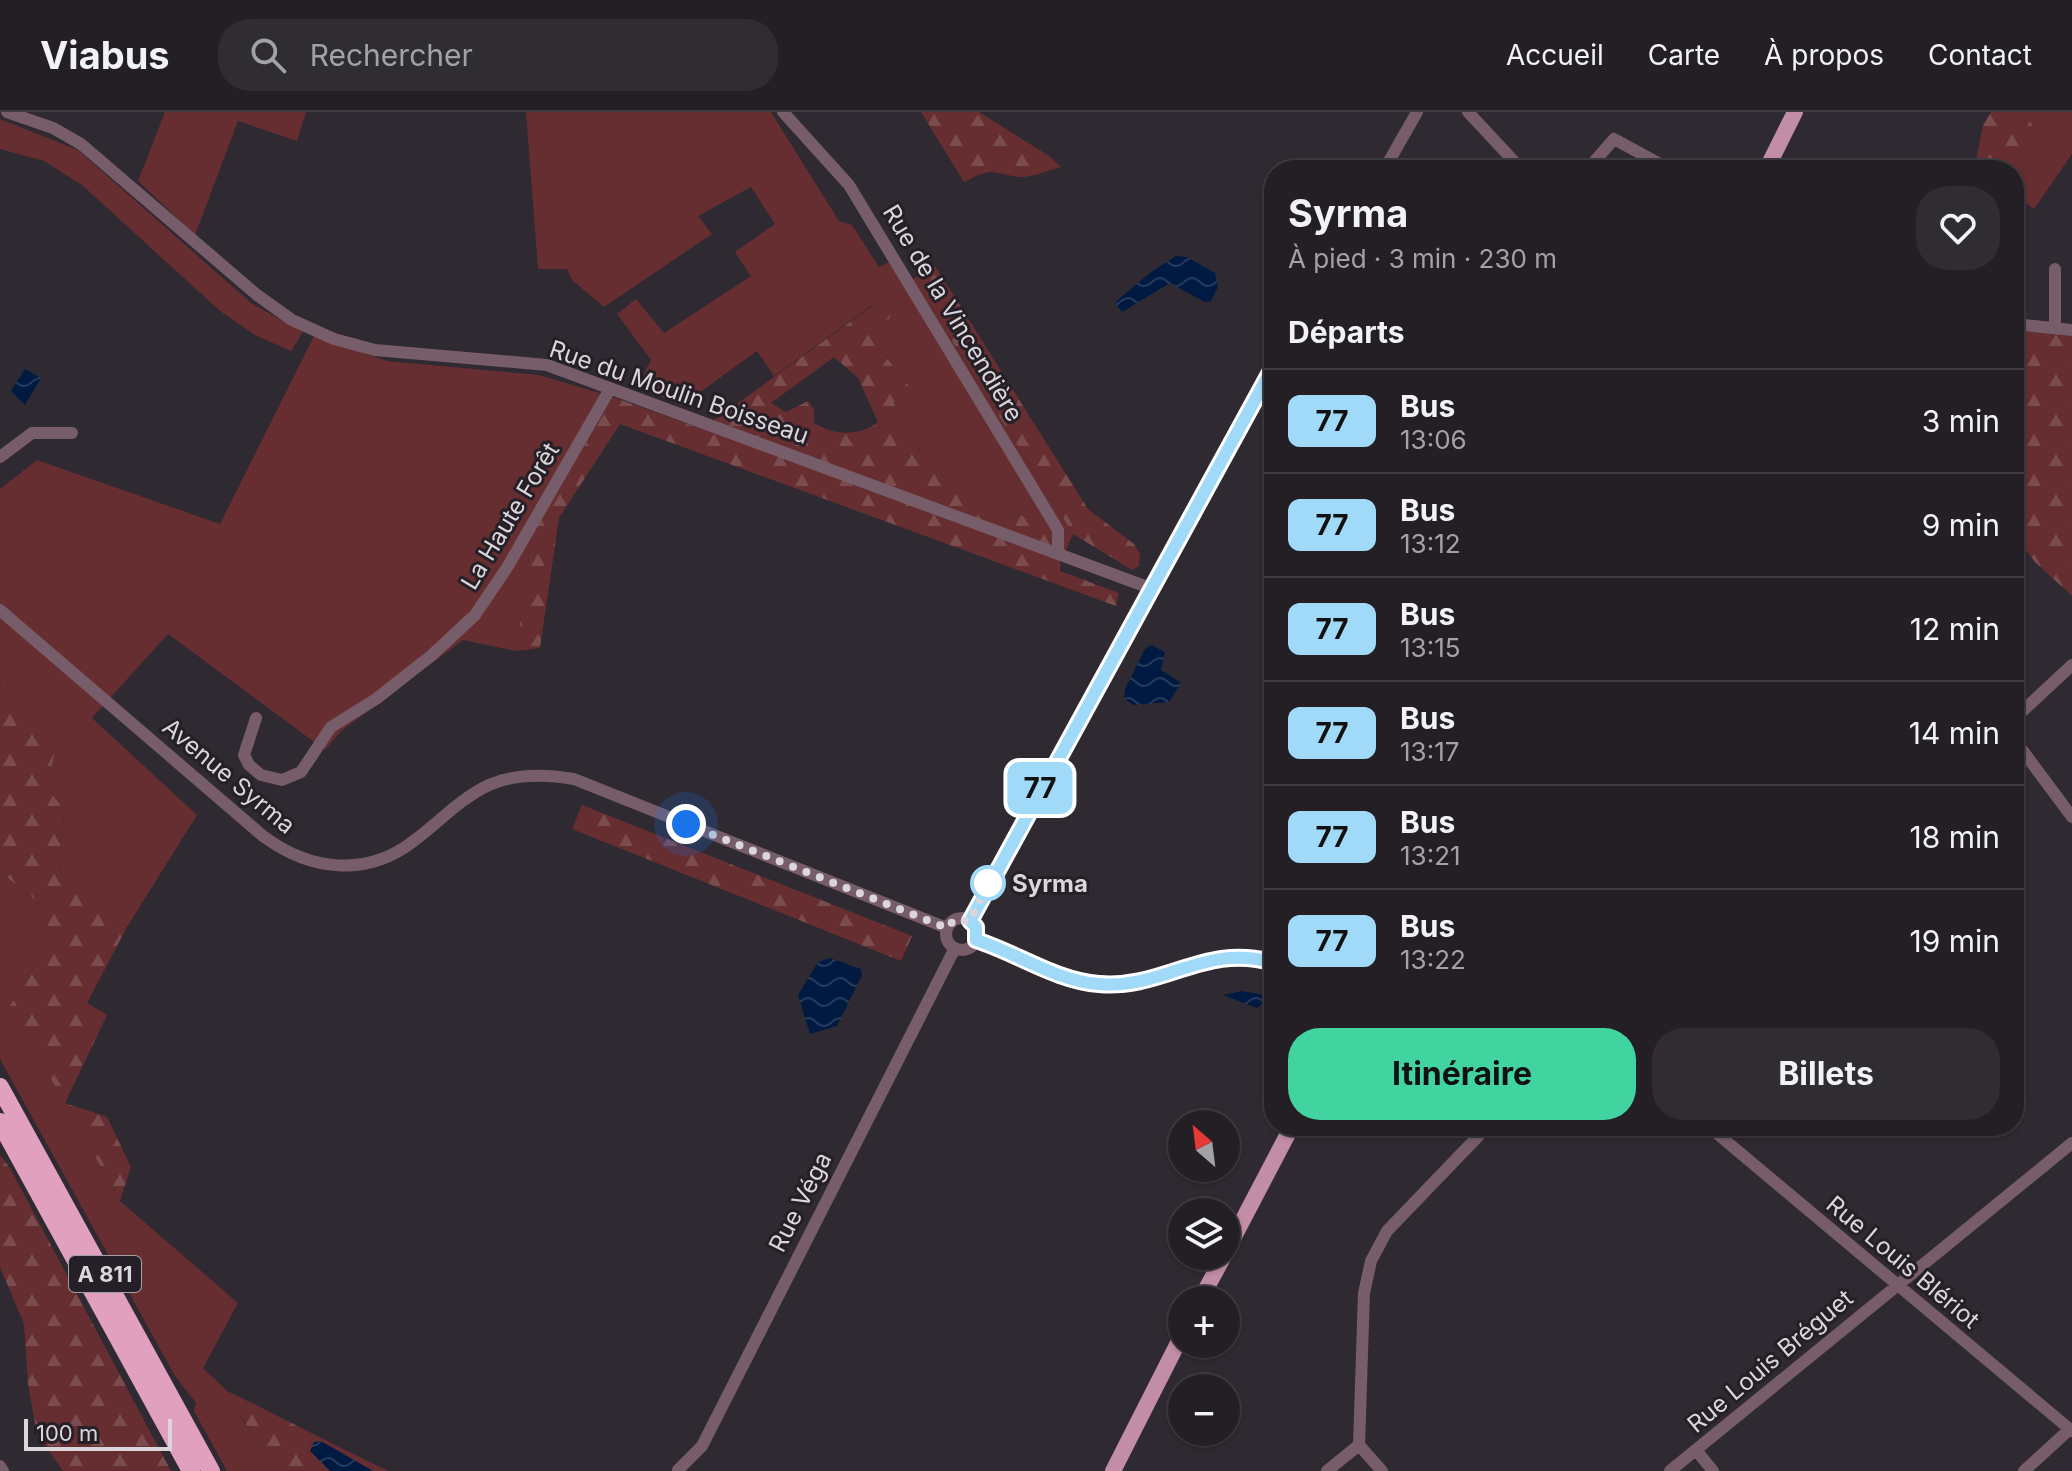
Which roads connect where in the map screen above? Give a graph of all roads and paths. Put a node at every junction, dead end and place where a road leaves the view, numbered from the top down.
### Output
1 (7, 112) edge
2 (783, 112) edge
3 (1417, 112) edge
4 (1468, 112) edge
5 (1795, 112) edge
6 (1390, 160) edge
7 (1513, 160) edge
8 (1596, 160) edge
9 (1653, 160) edge
10 (1771, 160) edge
11 (2055, 269) dead end
12 (2024, 325) edge
13 (2055, 327) junction
14 (2072, 330) edge
15 (1264, 383) edge
16 (610, 389) junction
17 (72, 433) dead end
18 (0, 457) edge
19 (1058, 551) junction
20 (1148, 593) junction
21 (0, 610) edge
22 (2072, 665) edge
23 (2024, 710) edge
24 (256, 718) dead end
25 (2024, 752) edge
26 (2072, 817) edge
27 (970, 921) junction
28 (947, 928) junction
29 (976, 940) junction
30 (955, 948) junction
31 (1264, 955) edge
32 (1250, 956) junction
33 (1264, 960) edge
34 (0, 1087) edge
35 (0, 1122) edge
36 (1276, 1136) edge
37 (1287, 1136) edge
38 (1478, 1136) edge
39 (1720, 1136) edge
40 (2072, 1143) edge
41 (1240, 1213) edge
42 (1240, 1223) edge
43 (1898, 1284) junction
44 (1170, 1358) edge
45 (2071, 1430) edge
46 (1359, 1445) junction
47 (1696, 1450) junction
48 (678, 1470) edge
49 (191, 1471) edge
50 (211, 1471) edge
51 (1113, 1471) edge
52 (1327, 1471) edge
53 (1382, 1471) edge
54 (1670, 1471) edge
55 (1713, 1471) edge
56 (2024, 1471) edge

1 - 16 street, Rue du Moulin Boisseau
2 - 19 street, Rue de la Vincendière
3 - 6 street
4 - 7 street
5 - 10 main road
8 - 9 street
11 - 13 street
12 - 13 street
13 - 14 street
15 - 20 street
16 - 19 street, Rue du Moulin Boisseau
16 - 24 street, La Haute Forêt
17 - 18 street
19 - 20 street, Rue du Moulin Boisseau
20 - 27 street
21 - 28 street, Avenue Syrma
22 - 23 street
25 - 26 street
27 - 28 street
27 - 29 street
28 - 30 street
29 - 30 street
29 - 32 street
30 - 48 street, Rue Véga
31 - 32 street
32 - 33 street
34 - 50 highway, A 811
35 - 49 highway, A 811
36 - 41 main road
37 - 42 main road
38 - 46 street
39 - 43 street, Rue Louis Blériot
40 - 43 street, Rue Louis Bréguet
43 - 45 street, Rue Louis Blériot
43 - 47 street, Rue Louis Bréguet
44 - 51 main road
45 - 56 street
46 - 52 street
46 - 53 street
47 - 54 street, Rue Louis Bréguet
47 - 55 street

